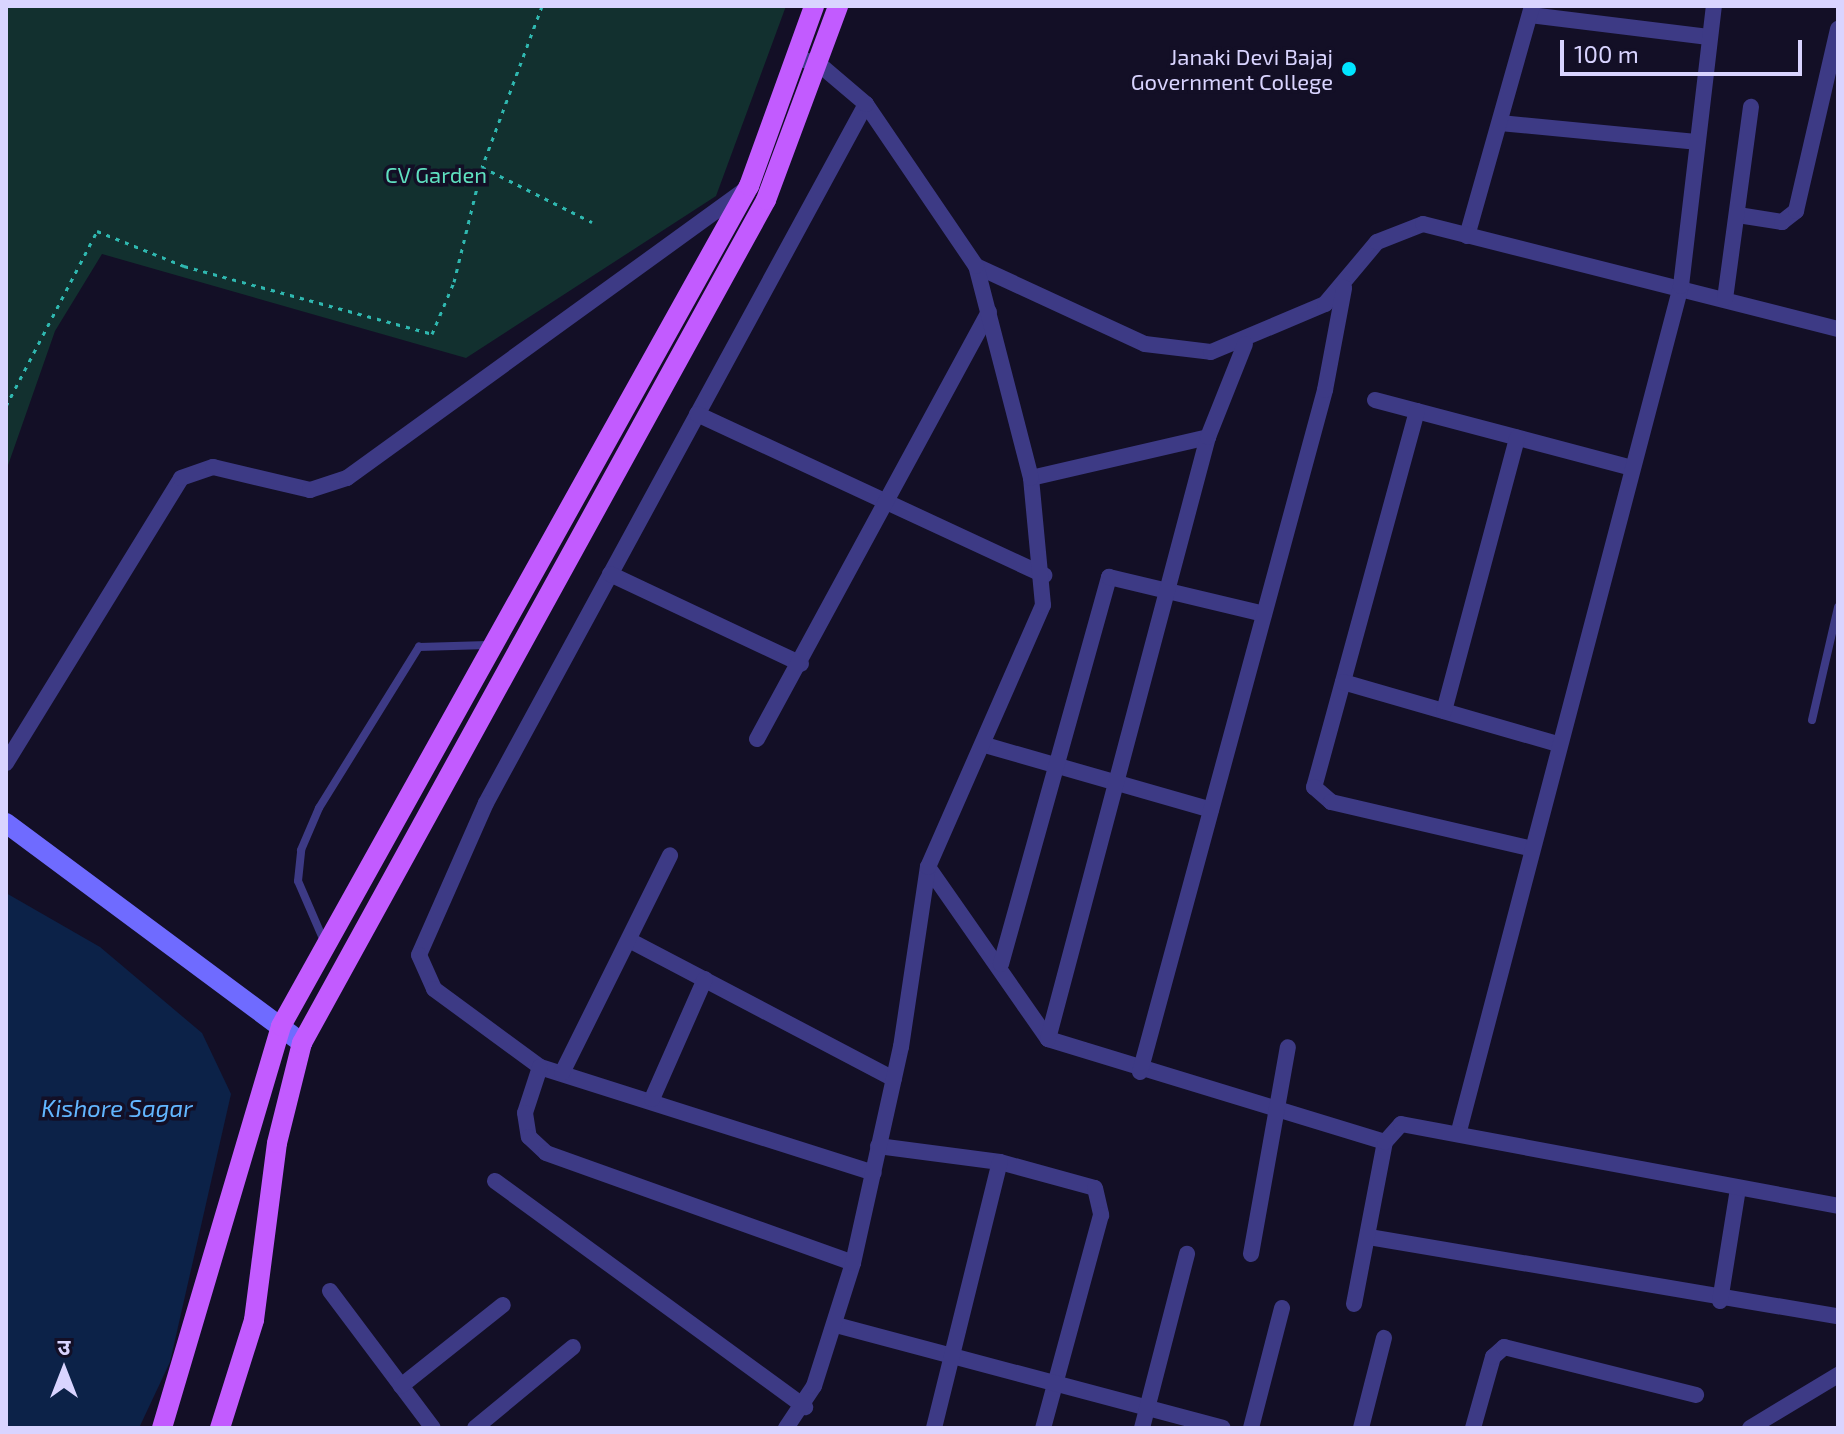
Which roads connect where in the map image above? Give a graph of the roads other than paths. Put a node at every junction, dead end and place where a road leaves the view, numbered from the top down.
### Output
1 (814, 6) edge
2 (838, 6) edge
3 (1714, 6) edge
4 (1531, 11) edge
5 (1838, 29) edge
6 (1709, 37) junction
7 (798, 58) junction
8 (820, 65) junction
9 (866, 104) junction
10 (1751, 107) dead end
11 (1500, 123) junction
12 (1696, 142) junction
13 (749, 186) junction
14 (1738, 215) junction
15 (1467, 236) junction
16 (976, 266) junction
17 (1681, 286) junction
18 (1344, 288) junction
19 (1725, 299) junction
20 (989, 312) junction
21 (1838, 329) edge
22 (1245, 344) junction
23 (1375, 400) dead end
24 (1417, 411) junction
25 (697, 414) junction
26 (1208, 437) junction
27 (1517, 438) junction
28 (1632, 468) junction
29 (1031, 478) junction
30 (886, 504) junction
31 (610, 574) junction
32 (1044, 575) junction
33 (1166, 586) junction
34 (1838, 607) edge
35 (1264, 614) junction
36 (488, 645) junction
37 (801, 664) junction
38 (1343, 682) junction
39 (1444, 711) junction
40 (1812, 720) dead end
41 (757, 739) dead end
42 (1558, 744) junction
43 (985, 745) junction
44 (6, 763) edge
45 (1058, 766) junction
46 (1116, 783) junction
47 (1211, 810) junction
48 (6, 823) edge
49 (1529, 848) junction
50 (670, 855) dead end
51 (928, 867) junction
52 (629, 940) junction
53 (326, 945) junction
54 (1001, 964) junction
55 (705, 979) junction
56 (281, 1026) junction
57 (1048, 1039) junction
58 (302, 1043) junction
59 (1288, 1047) dead end
60 (540, 1067) junction
61 (1140, 1072) junction
62 (562, 1073) junction
63 (894, 1079) junction
64 (652, 1099) junction
65 (1279, 1110) junction
66 (1459, 1131) junction
67 (1385, 1142) junction
68 (878, 1146) junction
69 (1000, 1162) junction
70 (874, 1173) junction
71 (495, 1181) dead end
72 (1738, 1188) junction
73 (1838, 1206) edge
74 (1369, 1237) junction
75 (1187, 1254) dead end
76 (1251, 1254) dead end
77 (853, 1263) junction
78 (330, 1291) dead end
79 (1720, 1301) junction
80 (1354, 1304) dead end
81 (503, 1305) dead end
82 (1282, 1308) dead end
83 (1838, 1316) edge
84 (836, 1325) junction
85 (1384, 1338) dead end
86 (573, 1347) dead end
87 (952, 1355) junction
88 (1838, 1375) edge
89 (1055, 1380) junction
90 (401, 1386) junction
91 (1696, 1395) dead end
92 (805, 1407) junction
93 (1147, 1407) junction
94 (162, 1428) edge
95 (220, 1428) edge
96 (433, 1428) edge
97 (475, 1428) edge
98 (786, 1428) edge
99 (934, 1428) edge
100 (1043, 1428) edge
101 (1142, 1428) edge
102 (1222, 1428) edge
103 (1251, 1428) edge
104 (1361, 1428) edge
105 (1473, 1428) edge
106 (1750, 1428) edge

1 - 7 main road
2 - 8 main road
3 - 6 street
4 - 6 street
4 - 11 street
5 - 14 street
6 - 12 street
7 - 8 street
7 - 13 main road
8 - 9 street
8 - 58 main road
9 - 16 street
9 - 25 street
10 - 14 street
11 - 12 street
11 - 15 street
12 - 17 street
13 - 36 main road
13 - 44 street
14 - 19 street
15 - 17 street
15 - 18 street
16 - 20 street
16 - 22 street
17 - 19 street
17 - 28 street
18 - 22 street
18 - 35 street
19 - 21 street
20 - 29 street
20 - 30 street
22 - 26 street
23 - 24 street
24 - 27 street
24 - 38 street
25 - 30 street
25 - 31 street
26 - 29 street
26 - 33 street
27 - 28 street
27 - 39 street
28 - 42 street
29 - 32 street
30 - 32 street
30 - 37 street
31 - 37 street
31 - 60 street
32 - 43 street
33 - 35 street
33 - 45 street
33 - 46 street
34 - 40 lane
35 - 47 street
36 - 53 main road
36 - 53 lane
37 - 41 street
38 - 39 street
38 - 49 street
39 - 42 street
42 - 49 street
43 - 45 street
43 - 51 street
45 - 46 street
45 - 54 street
46 - 47 street
46 - 57 street
47 - 61 street
48 - 56 street
49 - 66 street
50 - 52 street
51 - 54 street
51 - 63 street
52 - 55 street
52 - 62 street
53 - 56 main road
54 - 57 street
55 - 63 street
55 - 64 street
56 - 58 street
56 - 94 main road
57 - 61 street
58 - 95 main road
59 - 65 street
60 - 62 street
60 - 77 street
61 - 65 street
62 - 64 street
63 - 68 street
64 - 70 street
65 - 67 street
65 - 76 street
66 - 67 street
66 - 72 street
67 - 74 street
68 - 69 street
68 - 70 street
69 - 87 street
69 - 89 street
70 - 77 street
71 - 92 street
72 - 73 street
72 - 79 street
74 - 79 street
74 - 80 street
75 - 93 street
77 - 84 street
78 - 90 street
79 - 83 street
81 - 90 street
82 - 103 street
84 - 87 street
84 - 92 street
85 - 104 street
86 - 97 street
87 - 89 street
87 - 99 street
88 - 106 street
89 - 93 street
89 - 100 street
90 - 96 street
91 - 105 street
92 - 98 street
93 - 101 street
93 - 102 street

